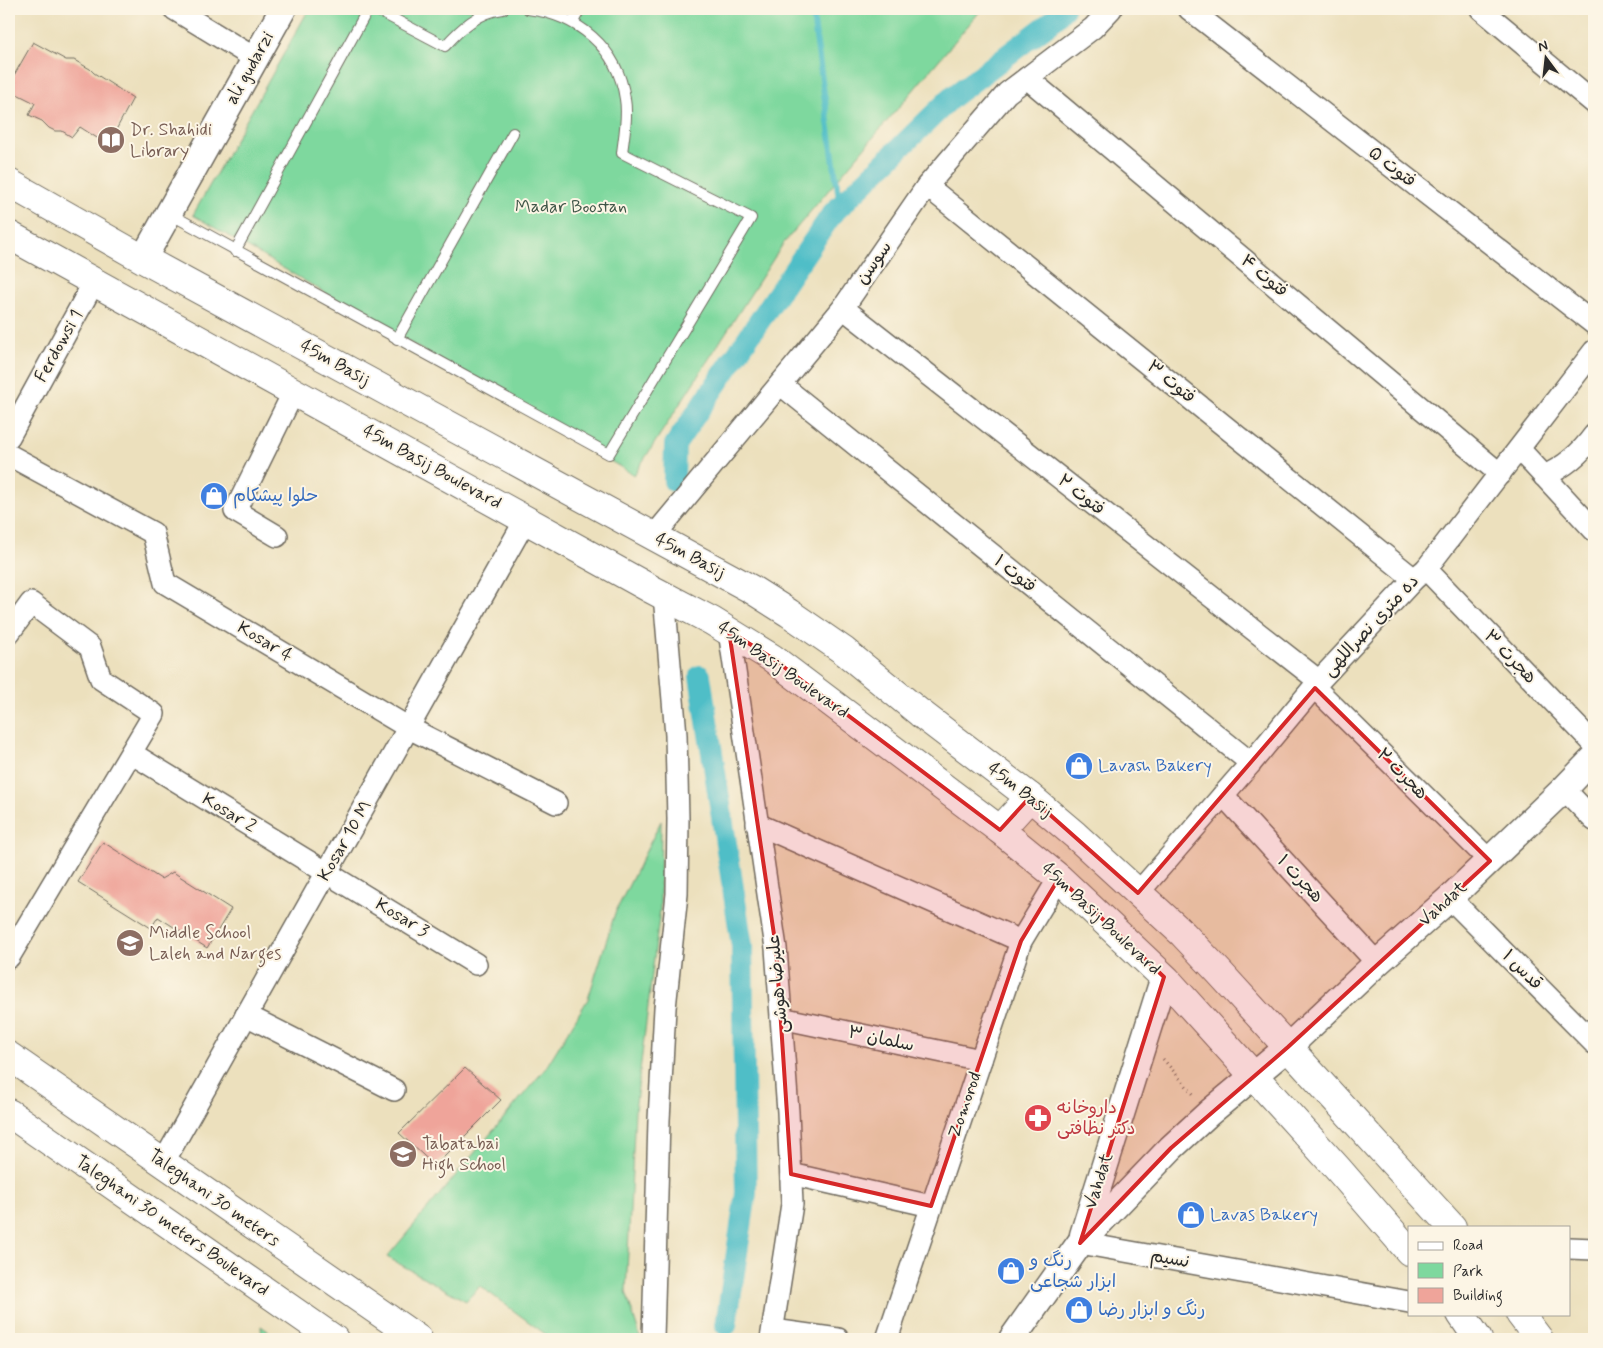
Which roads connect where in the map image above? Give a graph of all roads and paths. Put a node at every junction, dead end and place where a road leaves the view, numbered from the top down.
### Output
1 (174, 9) edge
2 (282, 9) edge
3 (368, 9) edge
4 (375, 9) edge
5 (503, 9) edge
6 (528, 9) edge
7 (580, 9) edge
8 (1111, 9) edge
9 (1189, 9) edge
10 (1480, 9) edge
11 (573, 22) junction
12 (256, 59) junction
13 (1027, 78) junction
14 (1594, 103) edge
15 (513, 133) dead end
16 (9, 183) edge
17 (927, 186) junction
18 (170, 214) junction
19 (9, 235) edge
20 (235, 251) junction
21 (144, 259) junction
22 (94, 282) junction
23 (843, 308) junction
24 (1594, 324) edge
25 (397, 339) junction
26 (1594, 351) edge
27 (780, 384) junction
28 (294, 391) junction
29 (1594, 435) edge
30 (9, 437) edge
31 (1519, 449) junction
32 (9, 455) edge
33 (1500, 474) junction
34 (1544, 476) junction
35 (526, 519) junction
36 (1594, 530) edge
37 (277, 536) dead end
38 (654, 536) junction
39 (1420, 574) junction
40 (664, 595) junction
41 (729, 631) junction
42 (9, 633) edge
43 (1317, 685) junction
44 (409, 728) junction
45 (1594, 744) edge
46 (131, 753) junction
47 (1594, 758) edge
48 (1251, 763) junction
49 (1564, 789) junction
50 (1223, 795) junction
51 (1030, 797) junction
52 (556, 803) dead end
53 (1594, 820) edge
54 (757, 824) junction
55 (1000, 830) junction
56 (1490, 861) junction
57 (327, 872) junction
58 (1060, 878) junction
59 (1138, 893) junction
60 (1450, 898) junction
61 (1021, 941) junction
62 (9, 957) edge
63 (1377, 963) junction
64 (476, 964) dead end
65 (1164, 977) junction
66 (246, 1015) junction
67 (781, 1018) junction
68 (1145, 1038) junction
69 (1594, 1043) edge
70 (1288, 1047) junction
71 (9, 1056) edge
72 (981, 1060) junction
73 (1254, 1076) junction
74 (394, 1090) dead end
75 (1209, 1113) junction
76 (9, 1114) edge
77 (163, 1163) junction
78 (790, 1174) junction
79 (931, 1206) junction
80 (1451, 1226) edge
81 (1594, 1231) edge
82 (1080, 1243) junction
83 (1580, 1249) edge
84 (1408, 1250) edge
85 (1408, 1302) edge
86 (1462, 1316) edge
87 (1522, 1316) edge
88 (772, 1335) edge
89 (334, 1339) edge
90 (418, 1339) edge
91 (653, 1339) edge
92 (838, 1339) edge
93 (887, 1339) edge
94 (1012, 1339) edge
95 (1478, 1339) edge
96 (1539, 1339) edge

1 - 12 street
2 - 12 street, ali gudarzi
3 - 20 lane
4 - 5 lane
6 - 11 lane
7 - 11 lane
8 - 13 street, سوسن
9 - 24 street, فتوت ۵
10 - 14 street
11 - 25 lane
12 - 18 street, ali gudarzi
13 - 17 street, سوسن
13 - 33 street, فتوت ۴
15 - 25 lane
16 - 21 main road, 45m Basij
17 - 23 street, سوسن
17 - 39 street, فتوت ۳
18 - 20 lane
18 - 21 street, ali gudarzi
19 - 22 main road, 45m Basij Boulevard
20 - 25 lane
21 - 38 main road, 45m Basij
22 - 28 main road, 45m Basij Boulevard
22 - 30 street, Ferdowsi 1
23 - 27 street, سوسن
23 - 43 street, فتوت ۲
26 - 31 street, ده متری نصراللهی
27 - 38 street, سوسن
27 - 48 street, فتوت ۱
28 - 35 main road, 45m Basij Boulevard
28 - 37 street
29 - 34 street
31 - 33 street, ده متری نصراللهی
31 - 34 street
32 - 44 street, Kosar 4
33 - 39 street, ده متری نصراللهی
34 - 36 street
35 - 40 main road, 45m Basij Boulevard
35 - 44 street, Kosar 10 M
38 - 51 main road, 45m Basij
39 - 43 street, ده متری نصراللهی
39 - 45 street, هجرت ۳
40 - 41 main road, 45m Basij Boulevard
40 - 91 street
41 - 54 street, علیرضا هوشی
41 - 55 main road, 45m Basij Boulevard
42 - 46 street
43 - 48 street, ده متری نصراللهی
43 - 56 street, هجرت ۲
44 - 52 street, Kosar 4
44 - 57 street, Kosar 10 M
46 - 57 street, Kosar 2
46 - 62 street
47 - 49 street, Vahdat
48 - 50 street, ده متری نصراللهی
49 - 53 street
49 - 56 street, Vahdat
50 - 59 street, ده متری نصراللهی
50 - 63 street, هجرت ۱
51 - 55 main road
51 - 59 main road, 45m Basij
54 - 61 street
54 - 67 street, علیرضا هوشی
55 - 58 main road, 45m Basij Boulevard
56 - 60 street, Vahdat
57 - 64 street, Kosar 3
57 - 66 street, Kosar 10 M
58 - 61 street, Zomorod
58 - 65 main road, 45m Basij Boulevard
59 - 70 main road, 45m Basij
60 - 63 street, Vahdat
60 - 69 street, قدس ۱
61 - 72 street, Zomorod
63 - 70 street, Vahdat
65 - 68 street, Vahdat
65 - 73 main road, 45m Basij Boulevard
66 - 74 street
66 - 77 street, Kosar 10 M
67 - 72 street, سلمان ۳
67 - 78 street, علیرضا هوشی
68 - 75 path
68 - 82 street, Vahdat
70 - 73 street, Vahdat
70 - 80 main road
71 - 77 main road, Taleghani 30 meters
72 - 79 street, Zomorod
73 - 75 street, Vahdat
73 - 84 main road, 45m Basij Boulevard
75 - 82 street, Vahdat
76 - 89 main road, Taleghani 30 meters Boulevard
77 - 90 main road, Taleghani 30 meters
78 - 79 street
78 - 88 street, علیرضا هوشی
79 - 93 street, Zomorod
81 - 83 street
82 - 85 street, نسیم
82 - 94 street, Vahdat
86 - 95 main road
87 - 96 main road
88 - 92 street

